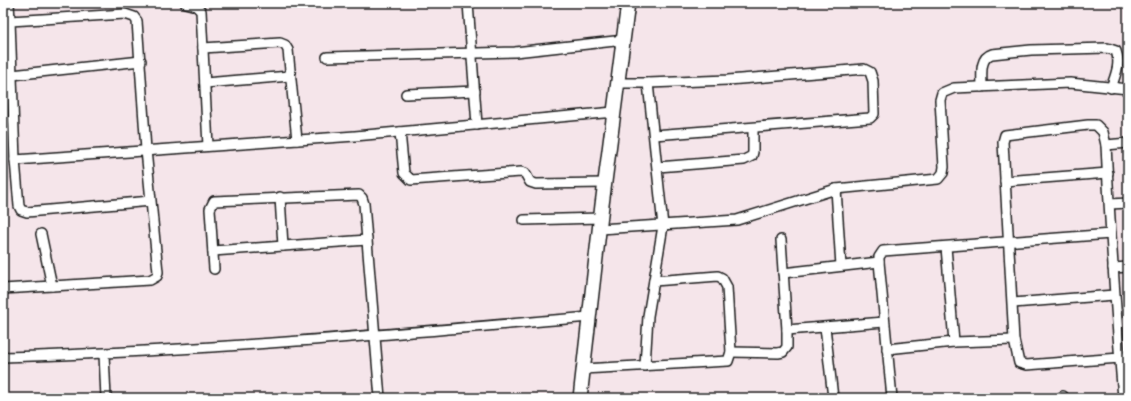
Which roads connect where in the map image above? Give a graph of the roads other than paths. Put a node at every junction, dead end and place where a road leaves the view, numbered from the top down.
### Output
1 (9, 3) edge
2 (185, 3) edge
3 (468, 3) edge
4 (628, 3) edge
5 (10, 21) junction
6 (624, 40) junction
7 (203, 48) junction
8 (472, 54) junction
9 (327, 57) dead end
10 (141, 62) junction
11 (12, 75) junction
12 (290, 76) junction
13 (205, 83) junction
14 (618, 83) junction
15 (648, 83) junction
16 (982, 87) junction
17 (1111, 88) junction
18 (1128, 89) edge
19 (475, 91) junction
20 (406, 94) dead end
21 (614, 112) junction
22 (477, 125) junction
23 (753, 128) junction
24 (400, 132) junction
25 (654, 135) junction
26 (297, 140) junction
27 (1128, 143) edge
28 (1106, 145) junction
29 (208, 146) junction
30 (146, 150) junction
31 (15, 160) junction
32 (658, 167) junction
33 (1108, 173) junction
34 (1005, 181) junction
35 (605, 183) junction
36 (836, 189) junction
37 (280, 197) junction
38 (151, 201) junction
39 (1128, 203) edge
40 (1110, 204) junction
41 (524, 220) dead end
42 (600, 224) junction
43 (663, 226) junction
44 (41, 234) dead end
45 (1111, 234) junction
46 (367, 240) junction
47 (781, 240) dead end
48 (1008, 242) junction
49 (283, 246) junction
50 (946, 247) junction
51 (213, 251) junction
52 (879, 262) junction
53 (841, 266) junction
54 (1128, 267) edge
55 (1113, 268) junction
56 (214, 269) dead end
57 (783, 273) junction
58 (654, 281) junction
59 (52, 286) junction
60 (3, 289) edge
61 (1114, 295) junction
62 (1013, 303) junction
63 (589, 318) junction
64 (884, 322) junction
65 (825, 327) junction
66 (787, 330) junction
67 (376, 335) junction
68 (1014, 340) junction
69 (954, 342) junction
70 (887, 349) junction
71 (731, 352) junction
72 (104, 354) junction
73 (3, 357) edge
74 (1124, 358) edge
75 (645, 366) junction
76 (583, 369) junction
77 (106, 398) edge
78 (380, 398) edge
79 (580, 398) edge
80 (833, 398) edge
81 (892, 398) edge
82 (1123, 398) edge

1 - 5 street
2 - 7 street
3 - 8 street
4 - 6 street
5 - 10 street
5 - 11 street
6 - 8 street
6 - 14 street
7 - 12 street
7 - 13 street
8 - 9 street
8 - 19 street
10 - 11 street
10 - 30 street
11 - 31 street
12 - 13 street
12 - 26 street
13 - 29 street
14 - 15 street
14 - 21 street
15 - 23 street
15 - 25 street
16 - 17 street
16 - 17 street
16 - 36 street
17 - 18 street
19 - 20 street
19 - 22 street
21 - 22 street
21 - 35 street
22 - 24 street
23 - 25 street
23 - 32 street
24 - 26 street
24 - 35 street
25 - 32 street
26 - 29 street
27 - 28 street
28 - 33 street
28 - 34 street
29 - 30 street
30 - 31 street
30 - 38 street
31 - 38 street
32 - 43 street
33 - 34 street
33 - 40 street
34 - 48 street
35 - 42 street
36 - 43 street
36 - 53 street
37 - 46 street
37 - 49 street
37 - 51 street
38 - 59 street
39 - 40 street
40 - 45 street
41 - 42 street
42 - 43 street
42 - 63 street
43 - 58 street
44 - 59 street
45 - 48 street
45 - 55 street
46 - 49 street
46 - 67 street
47 - 57 street
48 - 50 street
48 - 62 street
49 - 51 street
50 - 52 street
50 - 69 street
51 - 56 street
52 - 53 street
52 - 64 street
53 - 57 street
54 - 55 street
55 - 61 street
57 - 66 street
58 - 71 street
58 - 75 street
59 - 60 street
61 - 62 street
61 - 74 street
62 - 68 street
63 - 67 street
63 - 76 street
64 - 65 street
64 - 70 street
65 - 66 street
65 - 80 street
66 - 71 street
67 - 72 street
67 - 78 street
68 - 69 street
68 - 74 street
69 - 70 street
70 - 81 street
71 - 75 street
72 - 73 street
72 - 77 street
74 - 82 street
75 - 76 street
76 - 79 street

